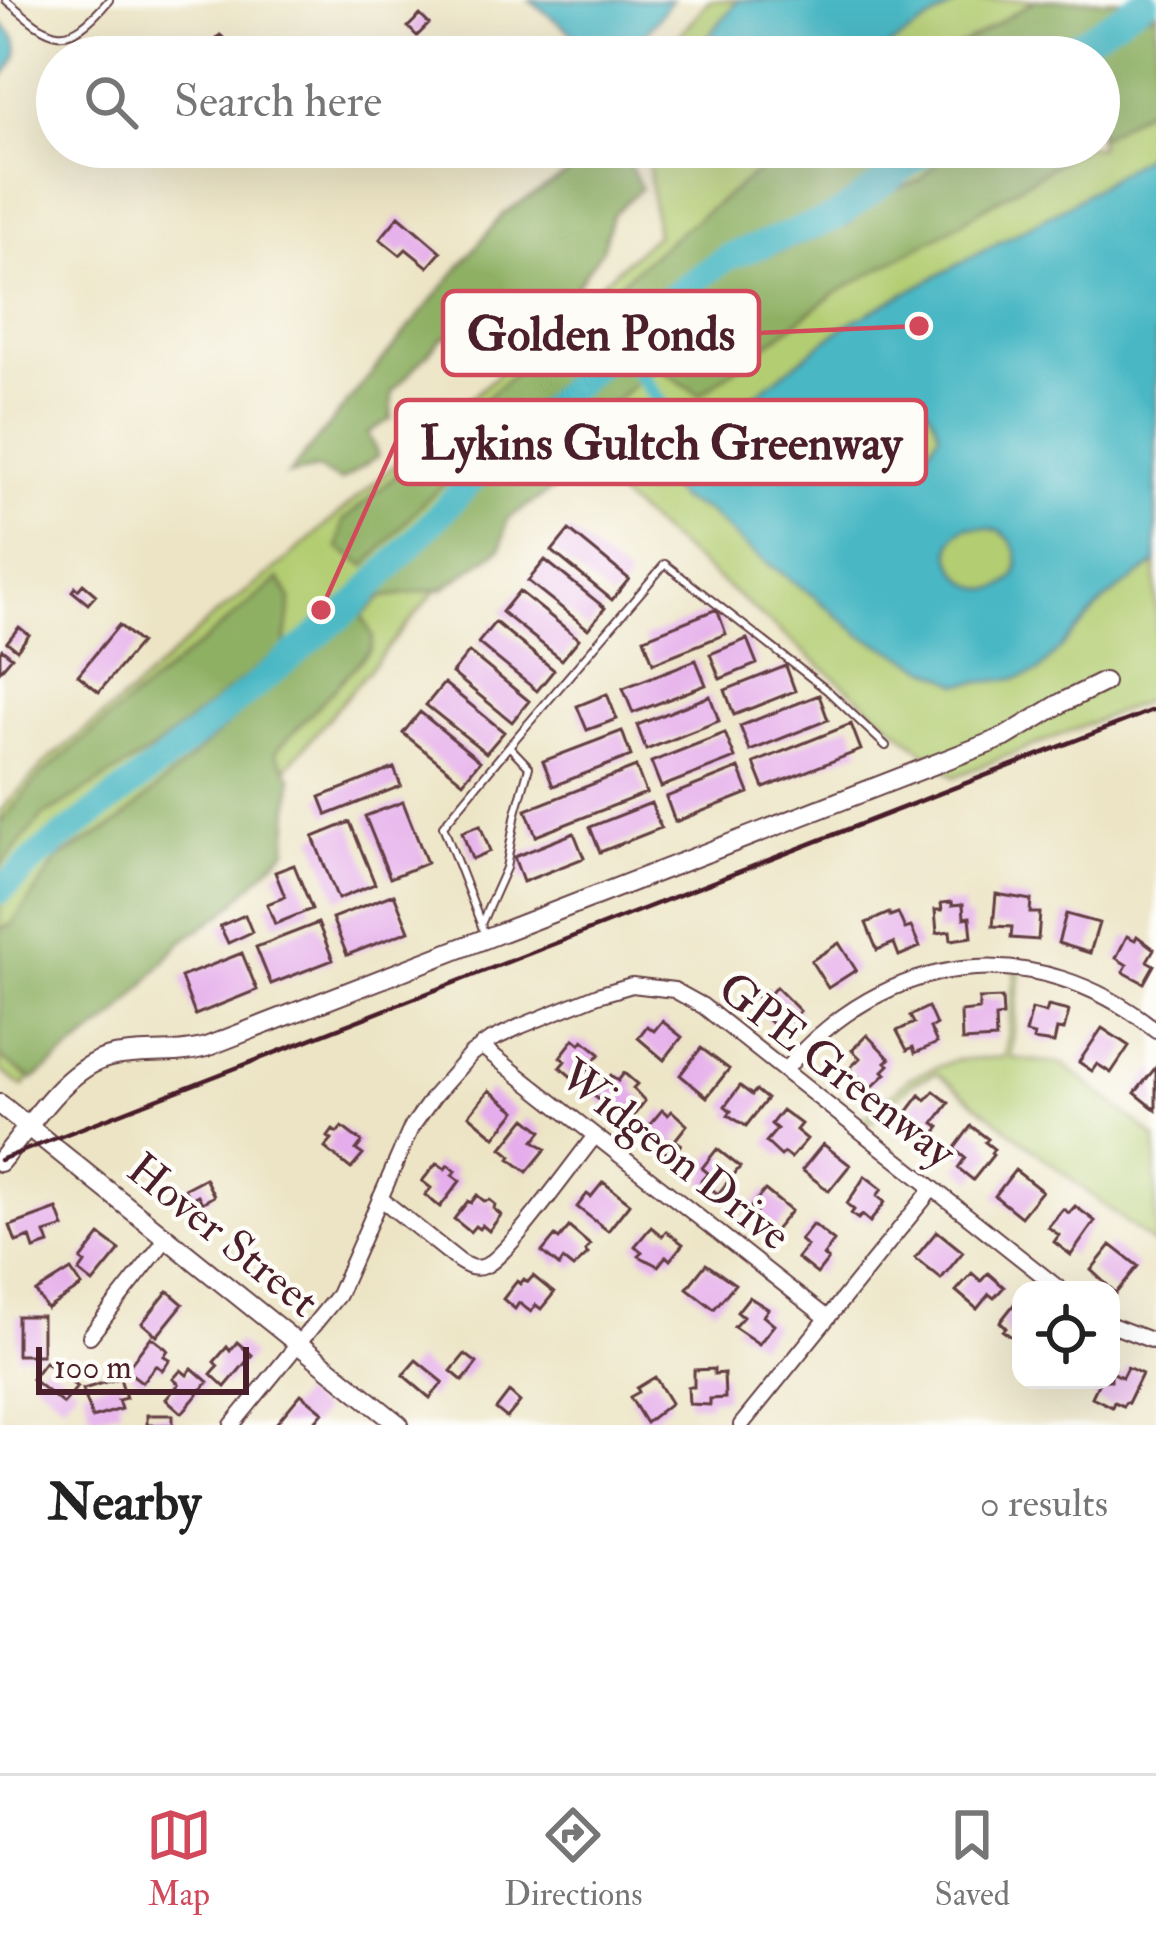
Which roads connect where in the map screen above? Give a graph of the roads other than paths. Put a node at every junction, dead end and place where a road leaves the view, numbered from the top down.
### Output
1 (6, 0) edge
2 (109, 0) edge
3 (1104, 682) dead end
4 (509, 746) junction
5 (886, 746) dead end
6 (484, 931) junction
7 (1156, 1030) edge
8 (481, 1046) junction
9 (785, 1070) junction
10 (0, 1104) edge
11 (29, 1127) junction
12 (595, 1136) junction
13 (0, 1162) edge
14 (932, 1189) junction
15 (380, 1198) junction
16 (167, 1238) junction
17 (1050, 1281) edge
18 (827, 1318) junction
19 (1120, 1328) edge
20 (90, 1336) dead end
21 (1156, 1342) edge
22 (298, 1344) junction
23 (232, 1425) edge
24 (399, 1425) edge
25 (741, 1425) edge

1 - 2 lane
3 - 6 street
4 - 5 lane
4 - 6 lane
4 - 6 lane
6 - 11 street
7 - 9 street
8 - 9 street, GPE Greenway
8 - 12 street, Widgeon Drive
8 - 15 street
9 - 14 street, GPE Greenway
10 - 11 street, Hover Street
11 - 13 street
11 - 16 street, Hover Street
12 - 15 street
12 - 18 street, Widgeon Drive
14 - 17 street, GPE Greenway
14 - 18 street
15 - 22 street
16 - 20 street
16 - 22 street, Hover Street
18 - 25 street
19 - 21 street
22 - 23 street
22 - 24 street, Hover Street

